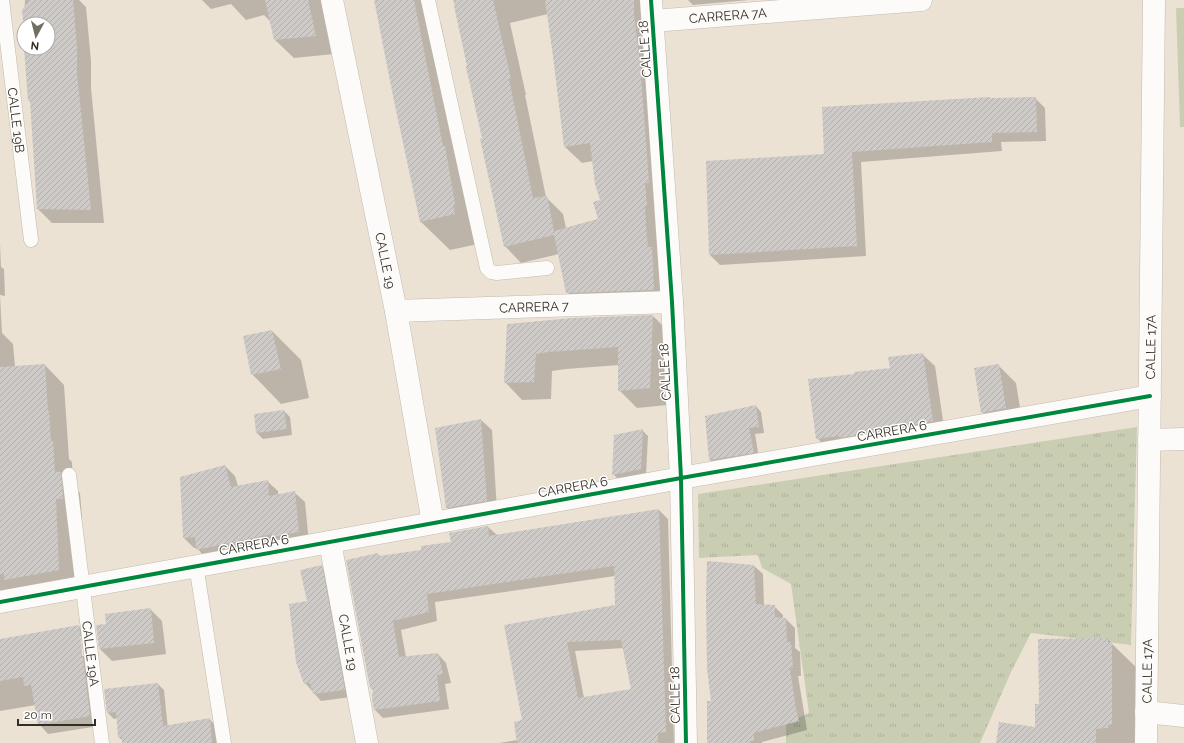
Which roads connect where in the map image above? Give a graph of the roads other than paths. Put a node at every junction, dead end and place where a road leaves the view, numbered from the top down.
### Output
1 (2, 0) edge
2 (332, 0) edge
3 (428, 0) edge
4 (921, 0) edge
5 (1154, 0) edge
6 (652, 11) edge
7 (31, 240) dead end
8 (547, 268) dead end
9 (672, 302) junction
10 (396, 311) junction
11 (1150, 396) junction
12 (1184, 439) edge
13 (1149, 440) junction
14 (69, 475) dead end
15 (681, 478) junction
16 (433, 522) junction
17 (330, 542) junction
18 (196, 565) junction
19 (83, 587) junction
20 (0, 602) edge
21 (1146, 712) junction
22 (1184, 716) edge
23 (102, 743) edge
24 (224, 743) edge
25 (367, 743) edge
26 (686, 743) edge
27 (1146, 743) edge

1 - 7 lane, CALLE 19B
2 - 10 street, CALLE 19
3 - 8 lane
4 - 6 street, CARRERA 7A
5 - 11 street, CALLE 17A
6 - 9 street, CALLE 18
9 - 10 street, CARRERA 7
9 - 15 street, CALLE 18
10 - 16 street, CALLE 19
11 - 13 street, CALLE 17A
11 - 15 street, CARRERA 6
12 - 13 street
13 - 21 street, CALLE 17A
14 - 19 lane, CALLE 19A
15 - 16 street, CARRERA 6
15 - 26 street, CALLE 18
16 - 17 street, CARRERA 6
17 - 18 street, CARRERA 6
17 - 25 street, CALLE 19
18 - 19 street, CARRERA 6
18 - 24 lane
19 - 20 street, CARRERA 6
19 - 23 lane, CALLE 19A
21 - 22 street
21 - 27 street, CALLE 17A

